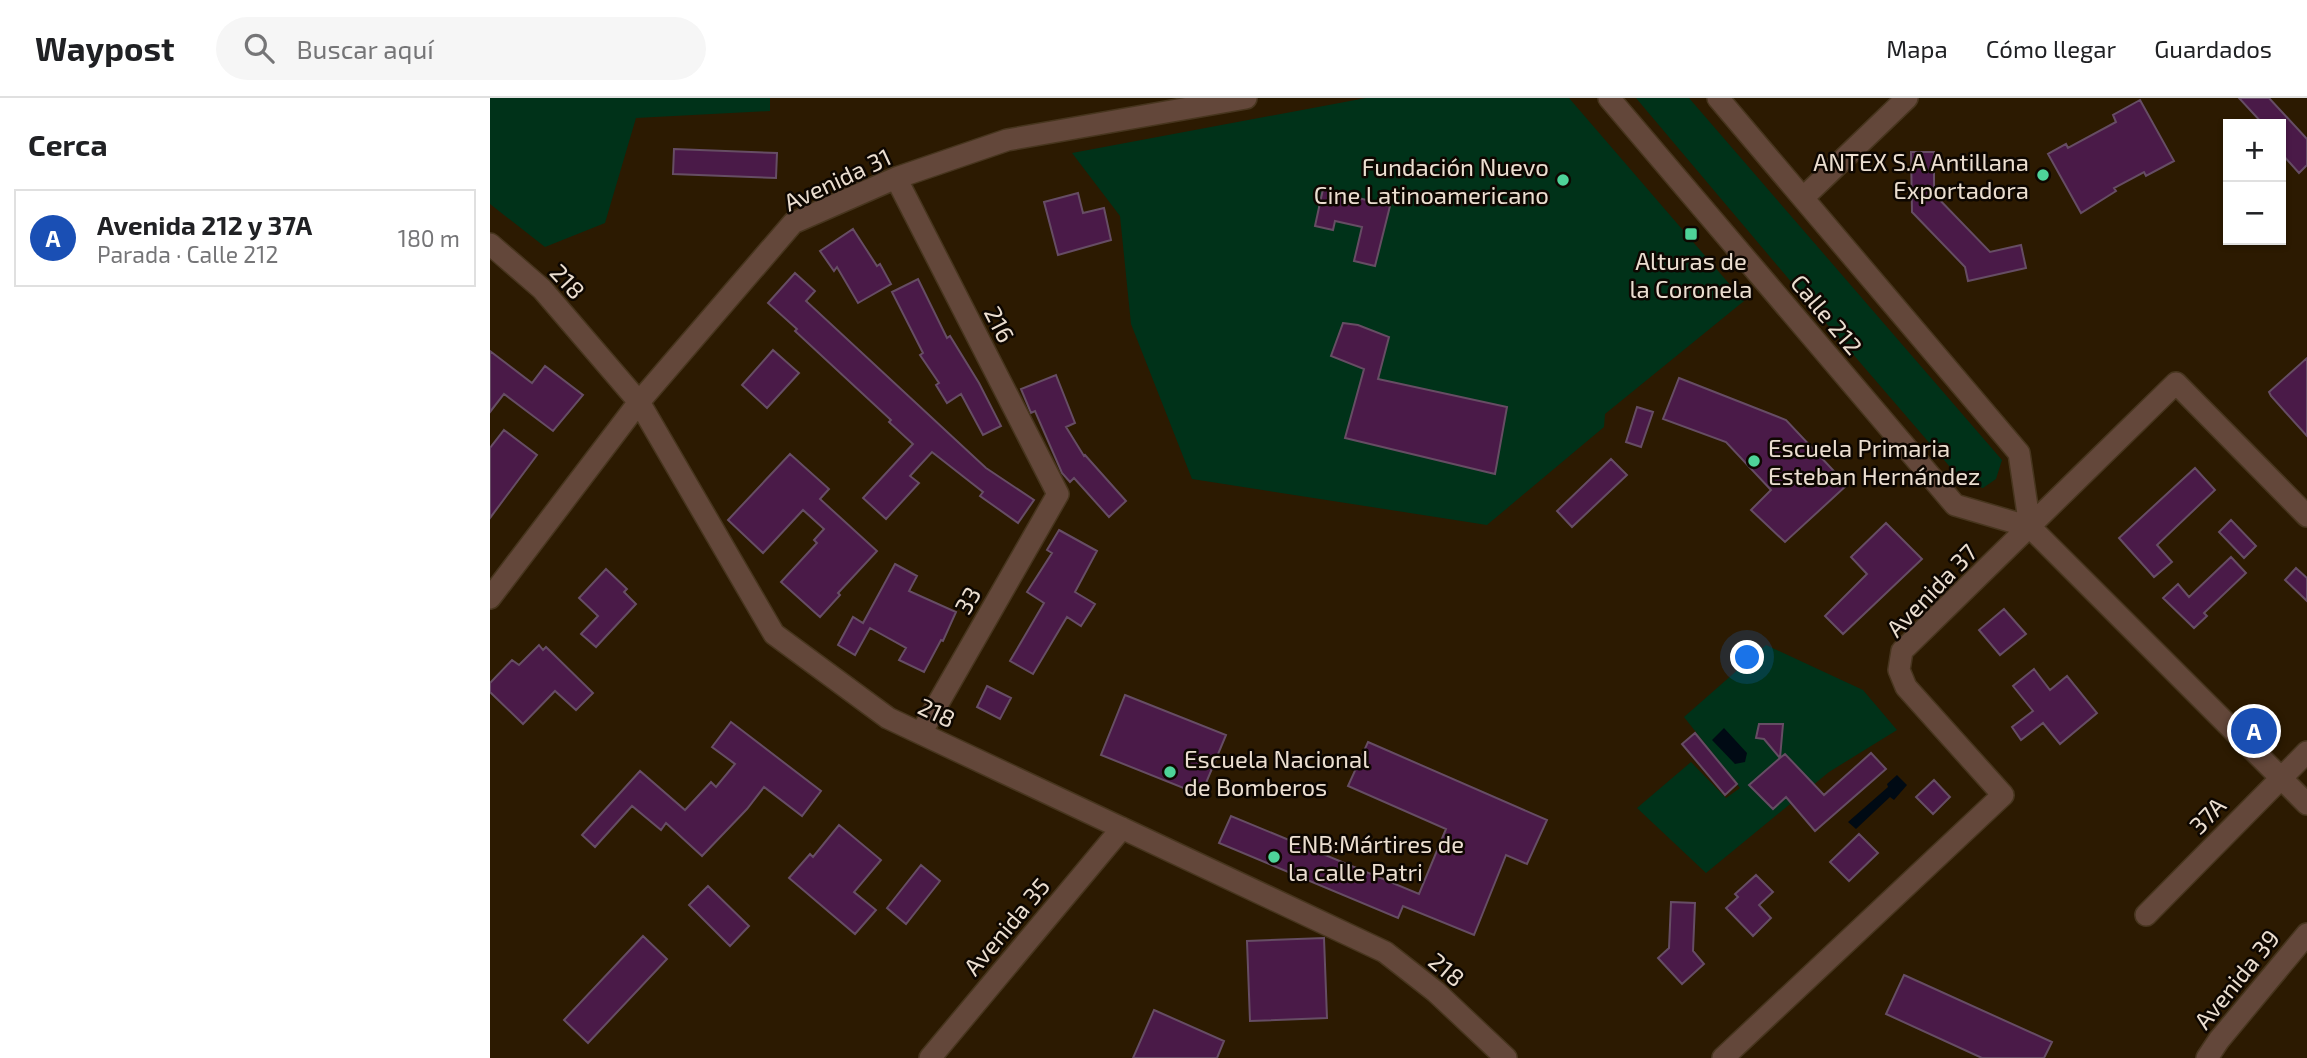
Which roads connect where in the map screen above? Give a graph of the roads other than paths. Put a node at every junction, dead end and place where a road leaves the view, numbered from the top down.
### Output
1 (1246, 98) edge
2 (1609, 98) edge
3 (1718, 98) edge
4 (1907, 98) edge
5 (896, 178) junction
6 (1803, 198) junction
7 (490, 244) edge
8 (639, 402) junction
9 (1058, 494) joint
10 (2304, 508) edge
11 (2030, 527) junction
12 (490, 598) edge
13 (921, 733) junction
14 (2307, 752) edge
15 (2281, 776) junction
16 (2307, 804) edge
17 (1122, 828) junction
18 (2146, 915) dead end
19 (2307, 934) edge
20 (930, 1058) edge
21 (1506, 1058) edge
22 (1723, 1058) edge
23 (2207, 1058) edge

1 - 5 street, Avenida 31
2 - 11 street, Calle 212
3 - 6 street
4 - 6 street
5 - 8 street, Avenida 31
5 - 9 street, 216
6 - 11 street
7 - 8 street, 218
8 - 12 street, Avenida 31
8 - 13 street, 218
9 - 13 street, 33
10 - 11 street, Avenida 37
11 - 15 street, Calle 212
11 - 22 street, Avenida 37
13 - 17 street, 218
14 - 15 street, 37A
15 - 16 street, Calle 212
15 - 18 street, 37A
17 - 20 street, Avenida 35
17 - 21 street, 218
19 - 23 street, Avenida 39

